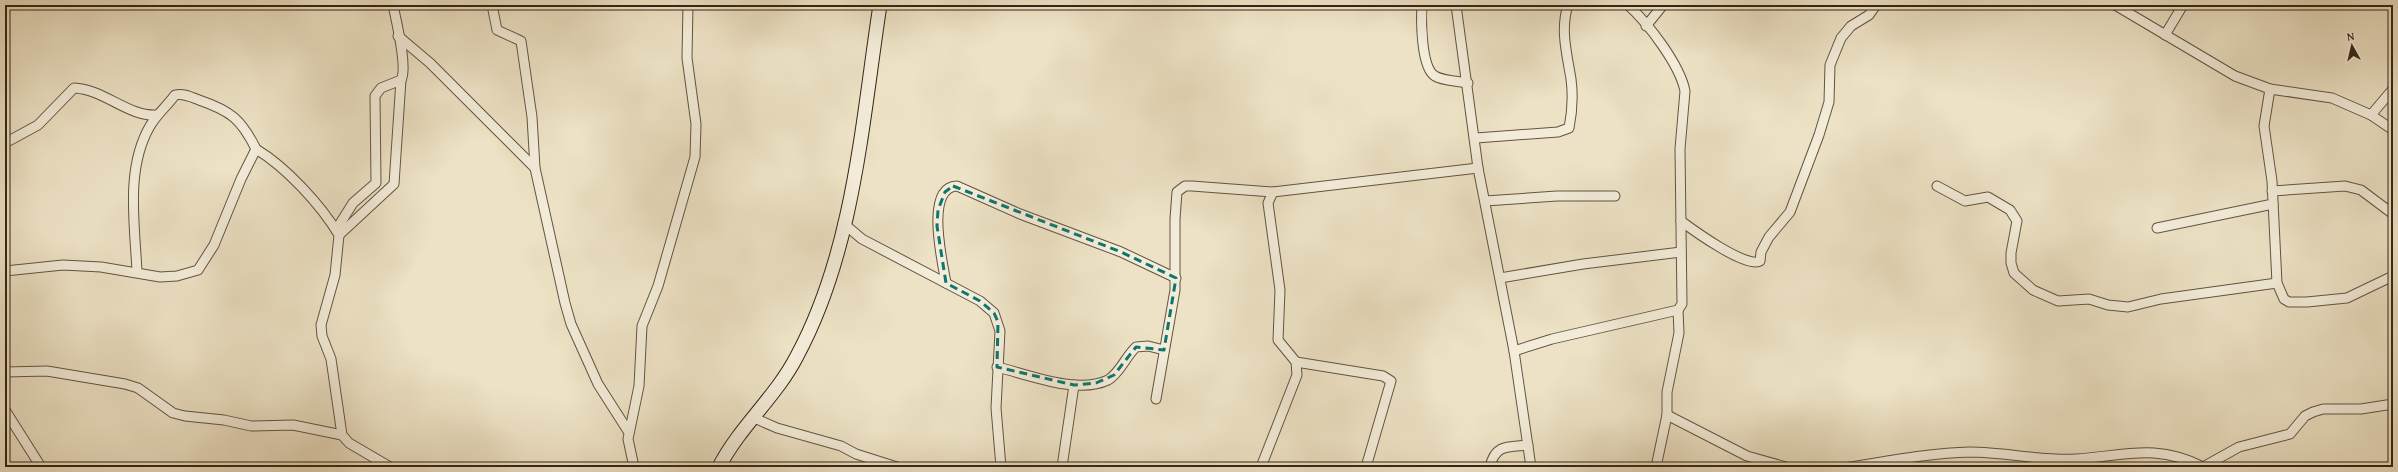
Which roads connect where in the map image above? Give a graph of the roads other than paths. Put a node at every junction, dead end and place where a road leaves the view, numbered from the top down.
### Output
1 (393, 5) edge
2 (492, 5) edge
3 (688, 5) edge
4 (880, 5) edge
5 (1422, 5) edge
6 (1456, 5) edge
7 (1568, 5) edge
8 (1628, 5) edge
9 (1663, 5) edge
10 (1876, 5) edge
11 (2115, 5) edge
12 (2183, 5) edge
13 (1646, 26) junction
14 (2165, 35) junction
15 (398, 36) junction
16 (401, 80) junction
17 (1468, 83) junction
18 (2270, 89) junction
19 (2393, 90) edge
20 (157, 115) junction
21 (2371, 115) junction
22 (2393, 130) edge
23 (1476, 138) junction
24 (5, 143) edge
25 (256, 149) junction
26 (535, 168) junction
27 (1478, 168) junction
28 (1937, 186) dead end
29 (2272, 191) junction
30 (1273, 192) junction
31 (1615, 196) dead end
32 (1485, 201) junction
33 (2273, 204) junction
34 (2393, 214) edge
35 (1681, 221) junction
36 (843, 223) junction
37 (2157, 228) dead end
38 (338, 233) junction
39 (1681, 252) junction
40 (5, 271) edge
41 (137, 272) junction
42 (2393, 276) edge
43 (1176, 278) junction
44 (1500, 278) junction
45 (946, 283) junction
46 (2277, 283) junction
47 (1678, 310) junction
48 (1164, 350) junction
49 (1514, 351) junction
50 (1296, 362) junction
51 (997, 367) junction
52 (5, 372) edge
53 (1074, 385) junction
54 (1156, 399) dead end
55 (2393, 404) edge
56 (5, 410) edge
57 (1667, 415) junction
58 (752, 417) junction
59 (628, 431) junction
60 (342, 435) junction
61 (1528, 445) junction
62 (1890, 460) junction
63 (41, 467) edge
64 (390, 467) edge
65 (634, 467) edge
66 (719, 467) edge
67 (897, 467) edge
68 (1001, 467) edge
69 (1062, 467) edge
70 (1261, 467) edge
71 (1366, 467) edge
72 (1490, 467) edge
73 (1530, 467) edge
74 (1656, 467) edge
75 (1786, 467) edge
76 (1850, 467) edge
77 (1899, 467) edge
78 (2203, 467) edge

1 - 15 street
2 - 26 street
3 - 59 street
4 - 36 street
5 - 17 street
6 - 17 street
7 - 23 street
8 - 13 street
9 - 13 street
10 - 35 street
11 - 14 street
12 - 14 street
13 - 35 street
14 - 18 street
15 - 16 street
15 - 26 street
16 - 38 street
16 - 38 street
17 - 23 street
18 - 21 street
18 - 29 street
19 - 21 street
20 - 24 street
20 - 25 street
20 - 41 street
21 - 22 street
23 - 27 street
25 - 38 street
25 - 41 street
26 - 59 street
27 - 30 street
27 - 32 street
28 - 46 street
29 - 33 street
29 - 34 street
30 - 43 street
30 - 50 street
31 - 32 street
32 - 44 street
33 - 37 street
33 - 46 street
35 - 39 street
36 - 45 street
36 - 58 street
38 - 60 street
39 - 44 street
39 - 47 street
40 - 41 street
42 - 46 street
43 - 45 street
43 - 48 street
44 - 49 street
45 - 51 street
47 - 49 street
47 - 57 street
48 - 53 street
48 - 54 street
49 - 61 street
50 - 70 street
50 - 71 street
51 - 53 street
51 - 68 street
52 - 60 street
53 - 69 street
55 - 78 street
56 - 63 street
57 - 74 street
57 - 75 street
58 - 66 street
58 - 67 street
59 - 65 street
60 - 64 street
61 - 72 street
61 - 73 street
62 - 76 street
62 - 77 street
62 - 78 street

